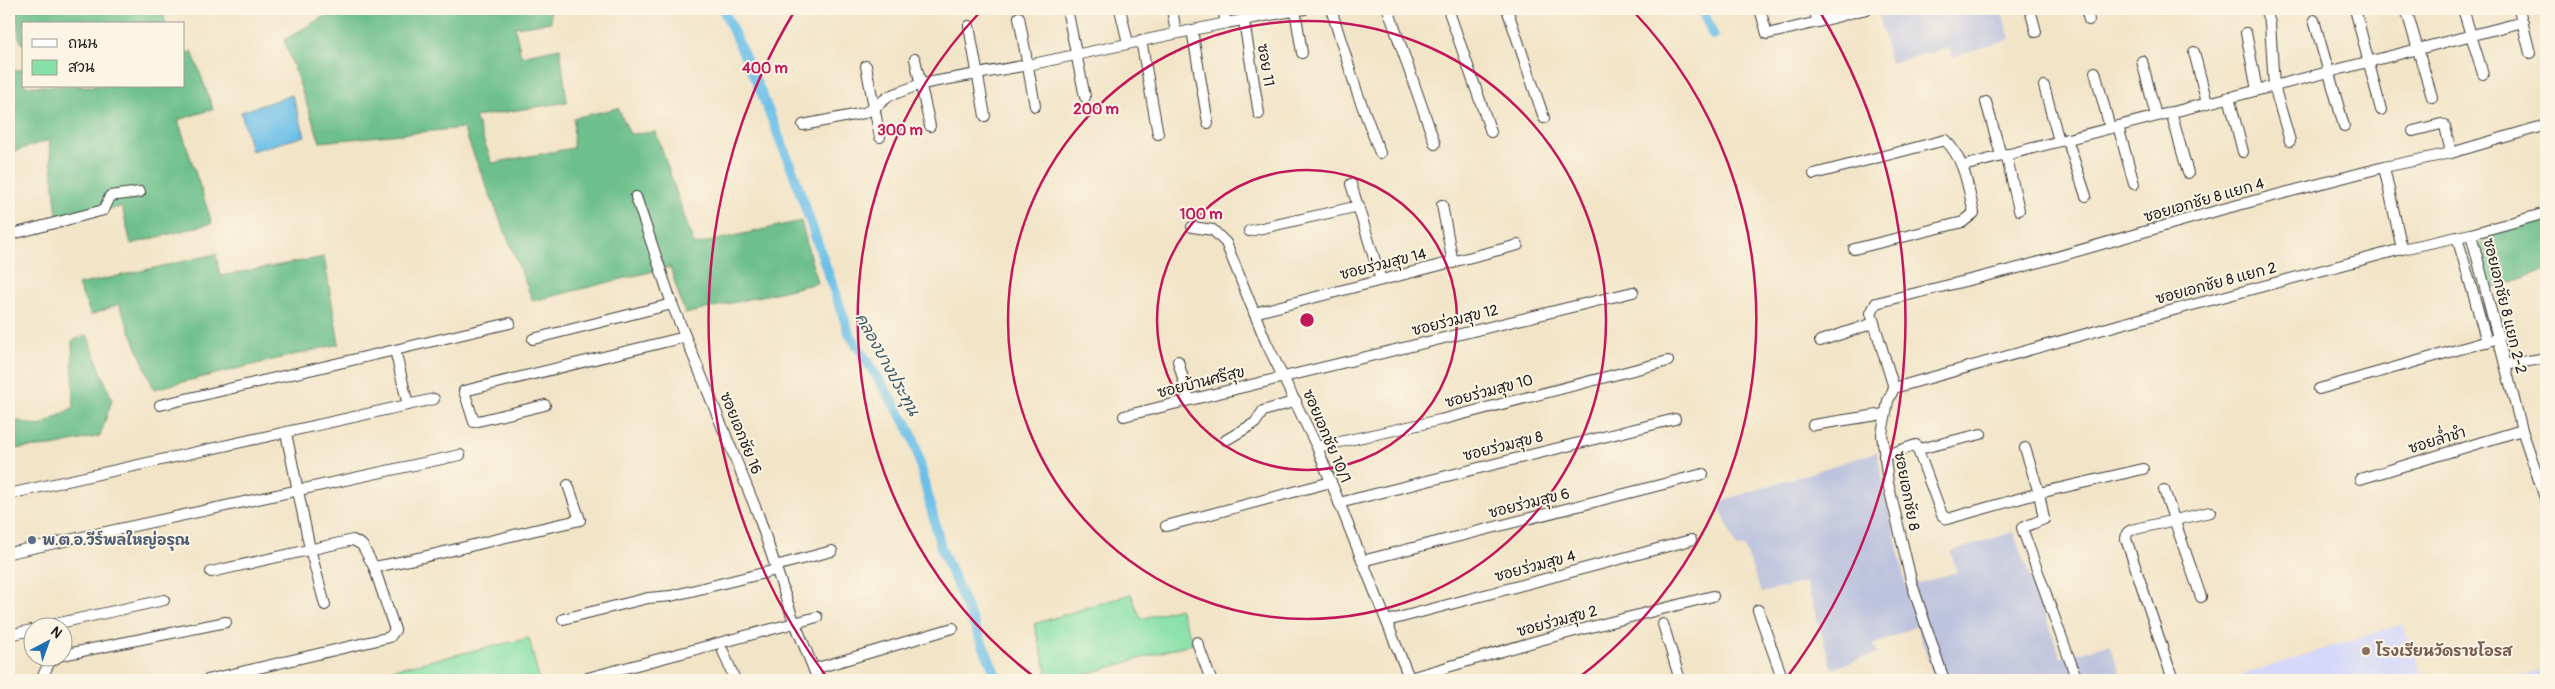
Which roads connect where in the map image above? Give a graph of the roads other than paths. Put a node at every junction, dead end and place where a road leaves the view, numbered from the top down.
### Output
1 (1067, 9) edge
2 (1120, 9) edge
3 (1172, 9) edge
4 (1223, 9) edge
5 (1331, 9) edge
6 (1388, 9) edge
7 (1448, 9) edge
8 (1507, 9) edge
9 (1760, 9) edge
10 (1814, 9) edge
11 (1867, 9) edge
12 (2030, 9) edge
13 (2086, 9) edge
14 (2265, 9) edge
15 (2355, 9) edge
16 (2406, 9) edge
17 (2463, 9) edge
18 (2519, 9) edge
19 (1299, 10) edge
20 (1853, 10) edge
21 (1280, 11) edge
22 (1020, 18) dead end
23 (2089, 20) dead end
24 (2314, 20) dead end
25 (1244, 21) junction
26 (1818, 22) junction
27 (2522, 22) junction
28 (1226, 23) junction
29 (969, 26) dead end
30 (1192, 30) junction
31 (2036, 32) dead end
32 (1176, 33) junction
33 (2246, 33) dead end
34 (2471, 35) junction
35 (1141, 40) junction
36 (1128, 43) junction
37 (2418, 49) junction
38 (2194, 52) dead end
39 (1302, 53) dead end
40 (2530, 53) dead end
41 (1076, 54) junction
42 (915, 58) dead end
43 (2142, 62) dead end
44 (2368, 62) junction
45 (1028, 65) junction
46 (866, 66) dead end
47 (2095, 72) dead end
48 (2329, 72) junction
49 (978, 74) junction
50 (2483, 74) dead end
51 (921, 84) junction
52 (2044, 86) dead end
53 (2274, 86) junction
54 (2257, 90) junction
55 (1085, 97) dead end
56 (2229, 97) junction
57 (2432, 97) dead end
58 (1986, 102) dead end
59 (2207, 103) junction
60 (1035, 106) dead end
61 (874, 108) junction
62 (2382, 110) dead end
63 (2171, 112) junction
64 (1259, 114) dead end
65 (985, 116) dead end
66 (2156, 116) junction
67 (1544, 118) dead end
68 (1208, 123) dead end
69 (803, 124) dead end
70 (2546, 125) edge
71 (930, 126) dead end
72 (2344, 126) dead end
73 (2114, 127) junction
74 (2413, 131) dead end
75 (1490, 132) dead end
76 (1158, 134) dead end
77 (880, 137) dead end
78 (2063, 140) junction
79 (2290, 141) dead end
80 (1435, 144) dead end
81 (2243, 152) dead end
82 (2451, 152) junction
83 (1380, 153) dead end
84 (2003, 154) junction
85 (1962, 166) junction
86 (2384, 167) junction
87 (2188, 173) dead end
88 (1814, 174) dead end
89 (1351, 184) dead end
90 (2134, 184) dead end
91 (140, 192) dead end
92 (2086, 196) dead end
93 (636, 197) dead end
94 (1359, 206) junction
95 (1442, 206) dead end
96 (2019, 210) dead end
97 (2546, 213) edge
98 (1192, 227) dead end
99 (1249, 231) dead end
100 (2471, 234) junction
101 (9, 235) edge
102 (2457, 237) junction
103 (1518, 246) dead end
104 (1854, 249) dead end
105 (2402, 249) junction
106 (1453, 263) junction
107 (1381, 280) junction
108 (1634, 292) dead end
109 (672, 304) junction
110 (1254, 313) junction
111 (510, 323) dead end
112 (1874, 323) junction
113 (685, 337) junction
114 (2498, 338) junction
115 (534, 339) dead end
116 (1820, 341) dead end
117 (2487, 342) junction
118 (395, 350) junction
119 (2546, 358) edge
120 (1178, 361) dead end
121 (1668, 361) dead end
122 (2505, 365) junction
123 (1284, 376) junction
124 (1894, 388) junction
125 (2319, 389) dead end
126 (434, 400) dead end
127 (1190, 400) junction
128 (1296, 401) junction
129 (160, 404) dead end
130 (408, 405) junction
131 (544, 405) dead end
132 (1884, 414) junction
133 (1124, 416) dead end
134 (1675, 419) dead end
135 (1813, 425) dead end
136 (2522, 430) junction
137 (286, 433) junction
138 (1981, 434) dead end
139 (1226, 440) dead end
140 (1317, 447) junction
141 (2025, 448) dead end
142 (1919, 449) junction
143 (460, 455) dead end
144 (1884, 456) junction
145 (2143, 469) dead end
146 (1703, 474) dead end
147 (2360, 479) dead end
148 (1330, 482) junction
149 (568, 485) dead end
150 (297, 490) junction
151 (2164, 490) dead end
152 (2039, 493) junction
153 (9, 494) edge
154 (2546, 501) edge
155 (1339, 503) junction
156 (2210, 512) dead end
157 (2174, 522) junction
158 (1166, 526) dead end
159 (1691, 540) dead end
160 (310, 549) junction
161 (832, 551) dead end
162 (9, 553) edge
163 (1362, 561) junction
164 (374, 567) junction
165 (776, 568) junction
166 (211, 572) dead end
167 (1713, 596) dead end
168 (2201, 597) dead end
169 (164, 600) dead end
170 (325, 605) dead end
171 (1758, 610) dead end
172 (817, 617) dead end
173 (563, 619) dead end
174 (72, 620) edge
175 (1387, 621) junction
176 (226, 622) dead end
177 (795, 622) junction
178 (1663, 624) dead end
179 (953, 628) dead end
180 (22, 632) edge
181 (9, 635) edge
182 (1197, 642) dead end
183 (723, 651) dead end
184 (72, 654) edge
185 (48, 666) edge
186 (814, 669) junction
187 (1410, 679) edge
188 (41, 680) edge
189 (207, 680) edge
190 (580, 680) edge
191 (734, 680) edge
192 (818, 680) edge
193 (1211, 680) edge
194 (1680, 680) edge
195 (1783, 680) edge
196 (1944, 680) edge
197 (2077, 680) edge
198 (2174, 680) edge

1 - 41 street
2 - 36 street
3 - 32 street
4 - 28 street
5 - 83 street
6 - 80 street
7 - 75 street
8 - 67 street
9 - 26 street
10 - 26 street
11 - 20 street
12 - 31 street
13 - 23 street
14 - 53 street
15 - 44 street
16 - 37 street
17 - 34 street
18 - 27 street
19 - 21 street
19 - 39 street
20 - 26 street
21 - 25 street
22 - 45 street
24 - 48 street
25 - 28 street
25 - 64 street, ซอย 11
27 - 34 street
27 - 40 street
28 - 30 street
29 - 49 street
30 - 32 street
30 - 68 street
32 - 35 street
33 - 54 street
34 - 37 street
34 - 50 street
35 - 36 street
35 - 76 street
36 - 41 street
37 - 44 street
37 - 57 street
38 - 59 street
41 - 45 street
41 - 55 street
42 - 51 street
43 - 66 street
44 - 48 street
44 - 62 street
45 - 49 street
45 - 60 street
46 - 61 street
47 - 73 street
48 - 53 street
48 - 72 street
49 - 51 street
49 - 65 street
51 - 61 street
51 - 71 street
52 - 78 street
53 - 54 street
53 - 79 street
54 - 56 street
56 - 59 street
56 - 81 street
58 - 84 street
59 - 63 street
61 - 69 street
61 - 77 street
63 - 66 street
63 - 87 street
66 - 73 street
70 - 82 street, ซอยเอกชัย 8 แยก 4
73 - 78 street
73 - 90 street
74 - 82 street
78 - 84 street
78 - 92 street
82 - 86 street, ซอยเอกชัย 8 แยก 4
84 - 85 street
84 - 96 street
85 - 88 street
85 - 104 street
86 - 105 street
86 - 112 street, ซอยเอกชัย 8 แยก 4
89 - 94 street
91 - 101 street
93 - 109 street, ซอยเอกชัย 16
94 - 99 street
94 - 107 street
95 - 106 street
97 - 100 street, ซอยเอกชัย 8 แยก 2
98 - 110 street, ซอยเอกชัย 10/1
100 - 102 street, ซอยเอกชัย 8 แยก 2
100 - 114 street, ซอยเอกชัย 8 แยก 2-2
102 - 105 street, ซอยเอกชัย 8 แยก 2
102 - 117 street
103 - 106 street, ซอยร่วมสุข 14
105 - 124 street, ซอยเอกชัย 8 แยก 2
106 - 107 street, ซอยร่วมสุข 14
107 - 110 street, ซอยร่วมสุข 14
108 - 123 street, ซอยร่วมสุข 12
109 - 113 street, ซอยเอกชัย 16
109 - 115 street
110 - 123 street, ซอยเอกชัย 10/1
111 - 118 street
112 - 116 street
112 - 124 street
113 - 131 street
113 - 165 street, ซอยเอกชัย 16
114 - 117 street
114 - 122 street, ซอยเอกชัย 8 แยก 2-2
117 - 125 street
118 - 129 street
118 - 130 street
119 - 122 street
120 - 127 street
121 - 140 street, ซอยร่วมสุข 10
122 - 136 street, ซอยเอกชัย 8 แยก 2-2
123 - 127 street, ซอยบ้านศรีสุข
123 - 128 street, ซอยเอกชัย 10/1
124 - 132 street, ซอยเอกชัย 8
126 - 130 street
127 - 133 street, ซอยบ้านศรีสุข
128 - 139 street
128 - 140 street, ซอยเอกชัย 10/1
130 - 137 street
132 - 135 street
132 - 144 street, ซอยเอกชัย 8
134 - 155 street, ซอยร่วมสุข 8
136 - 147 street, ซอยล่ำชำ
136 - 154 street, ซอยเอกชัย 8 แยก 2-2
137 - 150 street
137 - 153 street
138 - 142 street
140 - 148 street, ซอยเอกชัย 10/1
141 - 152 street
142 - 144 street
142 - 152 street
143 - 150 street
144 - 196 street, ซอยเอกชัย 8
145 - 152 street
146 - 163 street, ซอยร่วมสุข 6
148 - 155 street, ซอยเอกชัย 10/1
148 - 158 street
149 - 164 street
150 - 160 street
150 - 162 street
151 - 157 street
152 - 197 street
155 - 163 street, ซอยเอกชัย 10/1
156 - 157 street
157 - 168 street
157 - 198 street
159 - 175 street, ซอยร่วมสุข 4
160 - 164 street
160 - 166 street
160 - 170 street
161 - 165 street
163 - 175 street, ซอยเอกชัย 10/1
164 - 189 street
165 - 173 street
165 - 177 street, ซอยเอกชัย 16
167 - 187 street, ซอยร่วมสุข 2
169 - 174 street
171 - 195 street
172 - 177 street
175 - 187 street, ซอยเอกชัย 10/1
176 - 184 street
177 - 186 street, ซอยเอกชัย 16
177 - 190 street
178 - 194 street
179 - 186 street
180 - 181 street
182 - 193 street
183 - 191 street
185 - 188 street
186 - 192 street, ซอยเอกชัย 16

